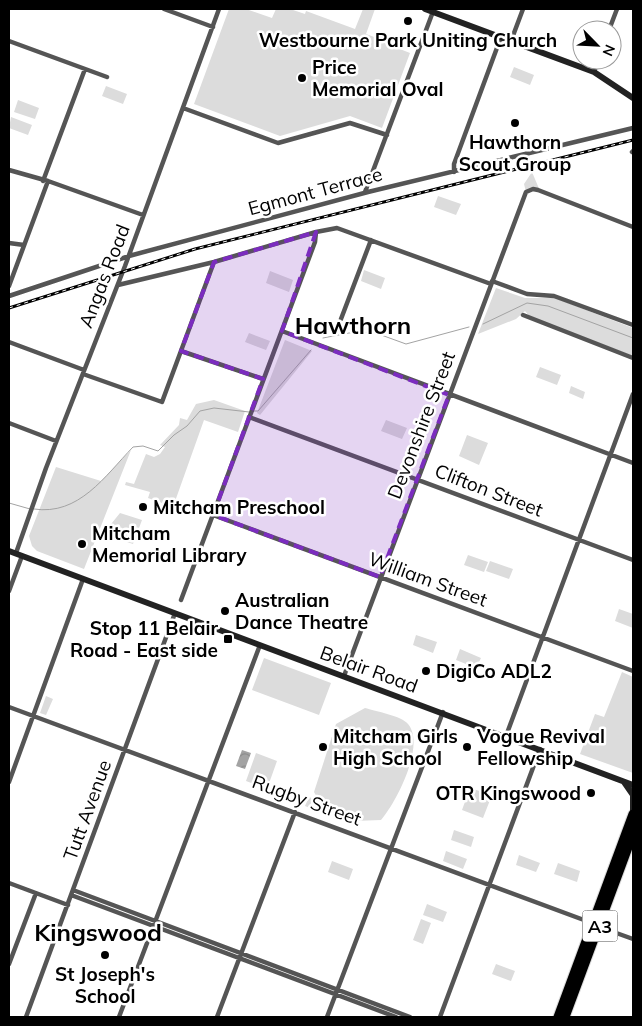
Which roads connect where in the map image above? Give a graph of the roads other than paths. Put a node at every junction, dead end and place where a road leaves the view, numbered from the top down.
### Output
1 (164, 9) edge
2 (219, 9) edge
3 (425, 9) edge
4 (523, 9) edge
5 (433, 10) edge
6 (213, 27) junction
7 (501, 38) junction
8 (9, 41) edge
9 (511, 41) junction
10 (86, 69) junction
11 (594, 72) joint
12 (107, 77) dead end
13 (633, 98) edge
14 (183, 108) junction
15 (633, 128) edge
16 (387, 135) junction
17 (9, 170) edge
18 (454, 172) junction
19 (46, 181) junction
20 (365, 192) junction
21 (143, 215) junction
22 (633, 227) edge
23 (316, 232) junction
24 (371, 240) junction
25 (9, 243) edge
26 (24, 245) junction
27 (129, 256) junction
28 (214, 262) junction
29 (492, 283) junction
30 (118, 285) junction
31 (9, 286) edge
32 (9, 296) edge
33 (523, 315) dead end
34 (341, 318) dead end
35 (633, 325) edge
36 (282, 331) junction
37 (9, 342) edge
38 (181, 350) junction
39 (633, 358) edge
40 (84, 372) junction
41 (264, 379) junction
42 (633, 394) edge
43 (448, 395) junction
44 (632, 402) edge
45 (249, 417) junction
46 (9, 422) edge
47 (56, 441) junction
48 (611, 455) junction
49 (633, 463) edge
50 (417, 479) junction
51 (213, 515) junction
52 (579, 540) junction
53 (16, 553) edge
54 (633, 560) edge
55 (380, 577) junction
56 (83, 579) junction
57 (9, 591) edge
58 (181, 600) dead end
59 (175, 613) junction
60 (543, 637) junction
61 (260, 645) junction
62 (633, 671) edge
63 (344, 676) junction
64 (9, 706) edge
65 (442, 712) junction
66 (34, 716) junction
67 (506, 736) junction
68 (540, 749) junction
69 (125, 750) junction
70 (209, 780) junction
71 (624, 781) junction
72 (9, 782) edge
73 (633, 785) edge
74 (295, 812) junction
75 (633, 814) edge
76 (633, 834) edge
77 (393, 847) junction
78 (9, 883) edge
79 (488, 886) junction
80 (36, 892) junction
81 (72, 893) junction
82 (68, 905) junction
83 (594, 923) junction
84 (154, 924) junction
85 (608, 930) dead end
86 (633, 939) edge
87 (239, 956) junction
88 (9, 964) edge
89 (336, 992) junction
90 (399, 1016) edge
91 (26, 1017) edge
92 (119, 1017) edge
93 (217, 1017) edge
94 (327, 1017) edge
95 (410, 1017) edge
96 (440, 1017) edge
97 (558, 1017) edge
98 (565, 1017) edge

1 - 6 street
2 - 6 street, Angas Road
3 - 5 main road
4 - 9 street
5 - 7 main road
5 - 16 street
6 - 14 street, Angas Road
7 - 9 main road
7 - 18 street
8 - 10 street
9 - 11 main road
10 - 12 street
10 - 19 street
11 - 13 main road
14 - 16 street
14 - 21 street, Angas Road
15 - 18 street, Egmont Terrace
16 - 20 street
17 - 19 street
18 - 20 street, Egmont Terrace
19 - 21 street
19 - 26 street
20 - 27 street, Egmont Terrace
21 - 27 street, Angas Road
22 - 29 street, Devonshire Street
23 - 24 street
23 - 28 street
23 - 36 street
24 - 29 street
24 - 34 street
25 - 26 street
26 - 31 street
27 - 30 street, Angas Road
27 - 32 street, Egmont Terrace
28 - 30 street
28 - 38 street
29 - 35 street
29 - 43 street, Devonshire Street
30 - 40 street, Angas Road
33 - 39 street
36 - 41 street
36 - 43 street
37 - 40 street
38 - 40 street
38 - 41 street
40 - 47 street, Angas Road
41 - 45 street
42 - 44 street
43 - 48 street
43 - 50 street, Devonshire Street
44 - 48 street
45 - 50 street, Clifton Street
45 - 51 street
46 - 47 street
47 - 53 street, Angas Road
48 - 49 street
48 - 52 street
50 - 52 street, Clifton Street
50 - 55 street, Devonshire Street
51 - 55 street, William Street
51 - 58 street
52 - 54 street, Clifton Street
52 - 60 street
53 - 56 main road, Belair Road
53 - 57 street, Angas Road
55 - 60 street, William Street
55 - 63 street, Devonshire Street
56 - 59 main road, Belair Road
56 - 66 street
59 - 61 main road, Belair Road
59 - 69 street, Tutt Avenue
60 - 62 street, William Street
60 - 67 street
61 - 63 main road, Belair Road
61 - 70 street
63 - 65 main road, Belair Road
64 - 66 street, Rugby Street
65 - 67 main road, Belair Road
65 - 77 street
66 - 69 street, Rugby Street
66 - 72 street
67 - 68 main road, Belair Road
68 - 71 main road, Belair Road
68 - 79 street
69 - 70 street, Rugby Street
69 - 81 street, Tutt Avenue
70 - 74 street, Rugby Street
70 - 84 street
71 - 73 main road, Belair Road
71 - 75 main road
74 - 77 street, Rugby Street
74 - 87 street
75 - 83 highway, A3
76 - 98 highway, A3
77 - 79 street, Rugby Street
77 - 89 street
78 - 80 street
79 - 83 street, Rugby Street
79 - 96 street
80 - 82 street
80 - 88 street
81 - 82 street, Tutt Avenue
81 - 84 street
82 - 91 street, Tutt Avenue
83 - 97 highway, A3
84 - 87 street
84 - 92 street
85 - 86 street
87 - 89 street
87 - 93 street
89 - 90 street
89 - 94 street
90 - 95 street

